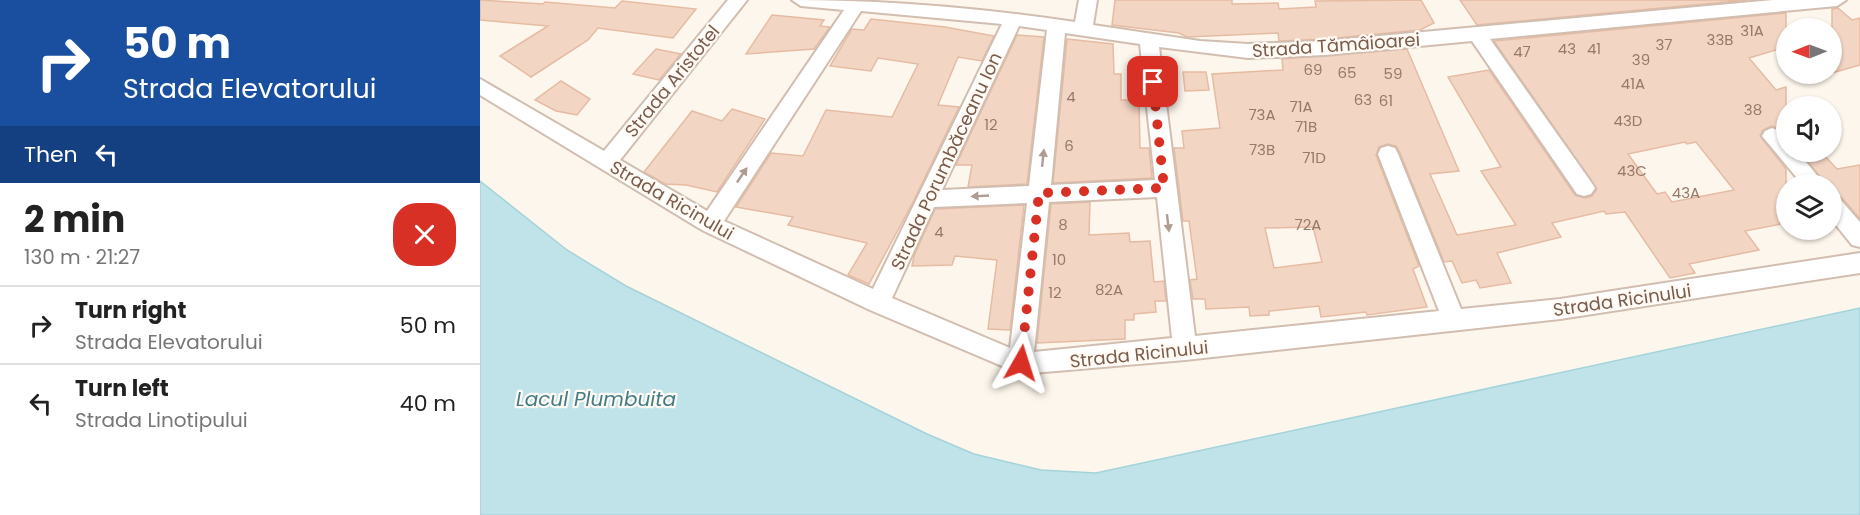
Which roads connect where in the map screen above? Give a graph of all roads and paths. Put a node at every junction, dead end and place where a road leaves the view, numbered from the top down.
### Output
1 (738, 0) edge
2 (801, 0) edge
3 (1088, 0) edge
4 (1837, 0) edge
5 (856, 5) junction
6 (1013, 19) junction
7 (1057, 25) junction
8 (1083, 29) junction
9 (1478, 35) junction
10 (1149, 40) junction
11 (480, 86) edge
12 (1772, 136) dead end
13 (1388, 154) dead end
14 (606, 163) junction
15 (1805, 174) edge
16 (1164, 188) junction
17 (1584, 188) dead end
18 (1039, 193) junction
19 (927, 199) junction
20 (1842, 217) edge
21 (710, 224) junction
22 (1860, 238) edge
23 (1860, 263) edge
24 (878, 303) junction
25 (1454, 321) junction
26 (1185, 349) junction
27 (1021, 363) junction

1 - 14 street, Strada Aristotel
2 - 5 street, Strada Tămâioarei
3 - 8 street
4 - 9 street, Strada Tămâioarei
5 - 6 street, Strada Tămâioarei
21 -> 5 street
6 - 7 street, Strada Tămâioarei
6 - 19 street, Strada Porumbăceanu Ion
7 - 8 street, Strada Tămâioarei
18 -> 7 street
8 - 10 street, Strada Tămâioarei
9 - 10 street, Strada Tămâioarei
9 - 17 street
10 - 16 street
11 - 14 street, Strada Ricinului
12 - 15 street
13 - 25 street
14 - 21 street, Strada Ricinului
16 - 18 street
16 -> 26 street
18 -> 19 street
18 - 27 street
19 - 24 street, Strada Porumbăceanu Ion
20 - 22 street
21 - 24 street, Strada Ricinului
23 - 25 street, Strada Ricinului
24 - 27 street, Strada Ricinului
25 - 26 street, Strada Ricinului
26 - 27 street, Strada Ricinului

